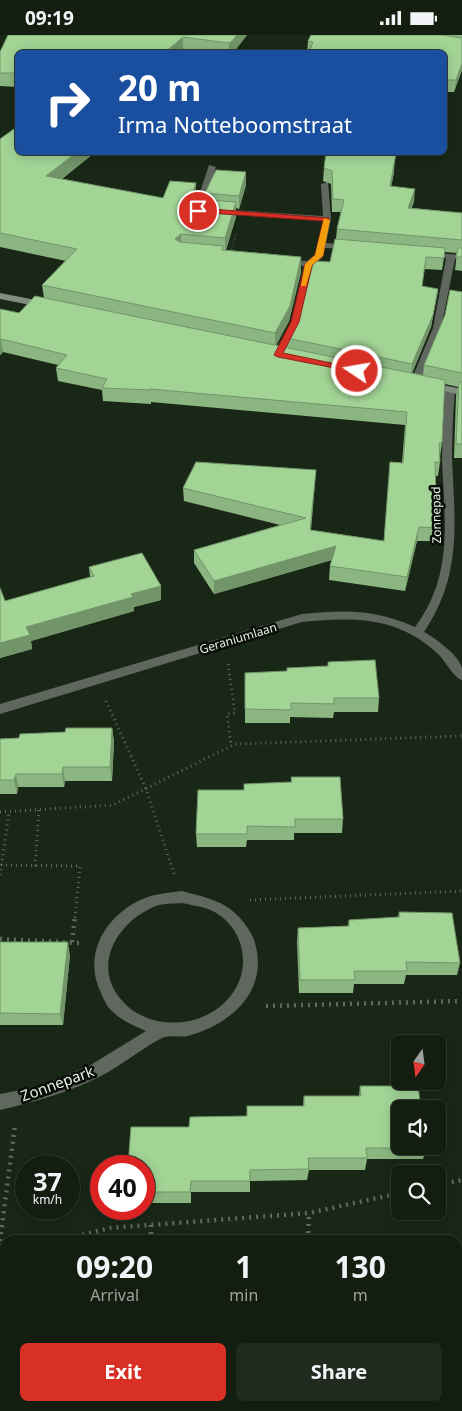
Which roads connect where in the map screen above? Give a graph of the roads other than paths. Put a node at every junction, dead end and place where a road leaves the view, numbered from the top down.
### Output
1 (212, 167) dead end
2 (325, 184) edge
3 (327, 219) junction
4 (320, 245) junction
5 (357, 248) edge
6 (413, 253) edge
7 (451, 256) junction
8 (462, 257) edge
9 (273, 261) edge
10 (309, 264) junction
11 (0, 296) edge
12 (58, 308) edge
13 (274, 354) joint
14 (288, 357) edge
15 (411, 382) joint
16 (450, 390) junction
17 (462, 392) edge
18 (417, 632) junction
19 (462, 676) edge
20 (0, 709) edge
21 (163, 1029) junction
22 (0, 1102) edge

1 - 3 street
2 - 3 street
3 - 4 street
4 - 5 street
4 - 10 street
6 - 7 street
7 - 8 street
7 - 15 street
9 - 10 street
10 - 13 street
11 - 12 street
13 - 14 street
15 - 16 street
16 - 17 street
16 - 18 street, Zonnepad
18 - 19 street, Geraniumlaan
18 - 20 street, Geraniumlaan
21 - 21 street
21 - 22 street, Zonnepark

